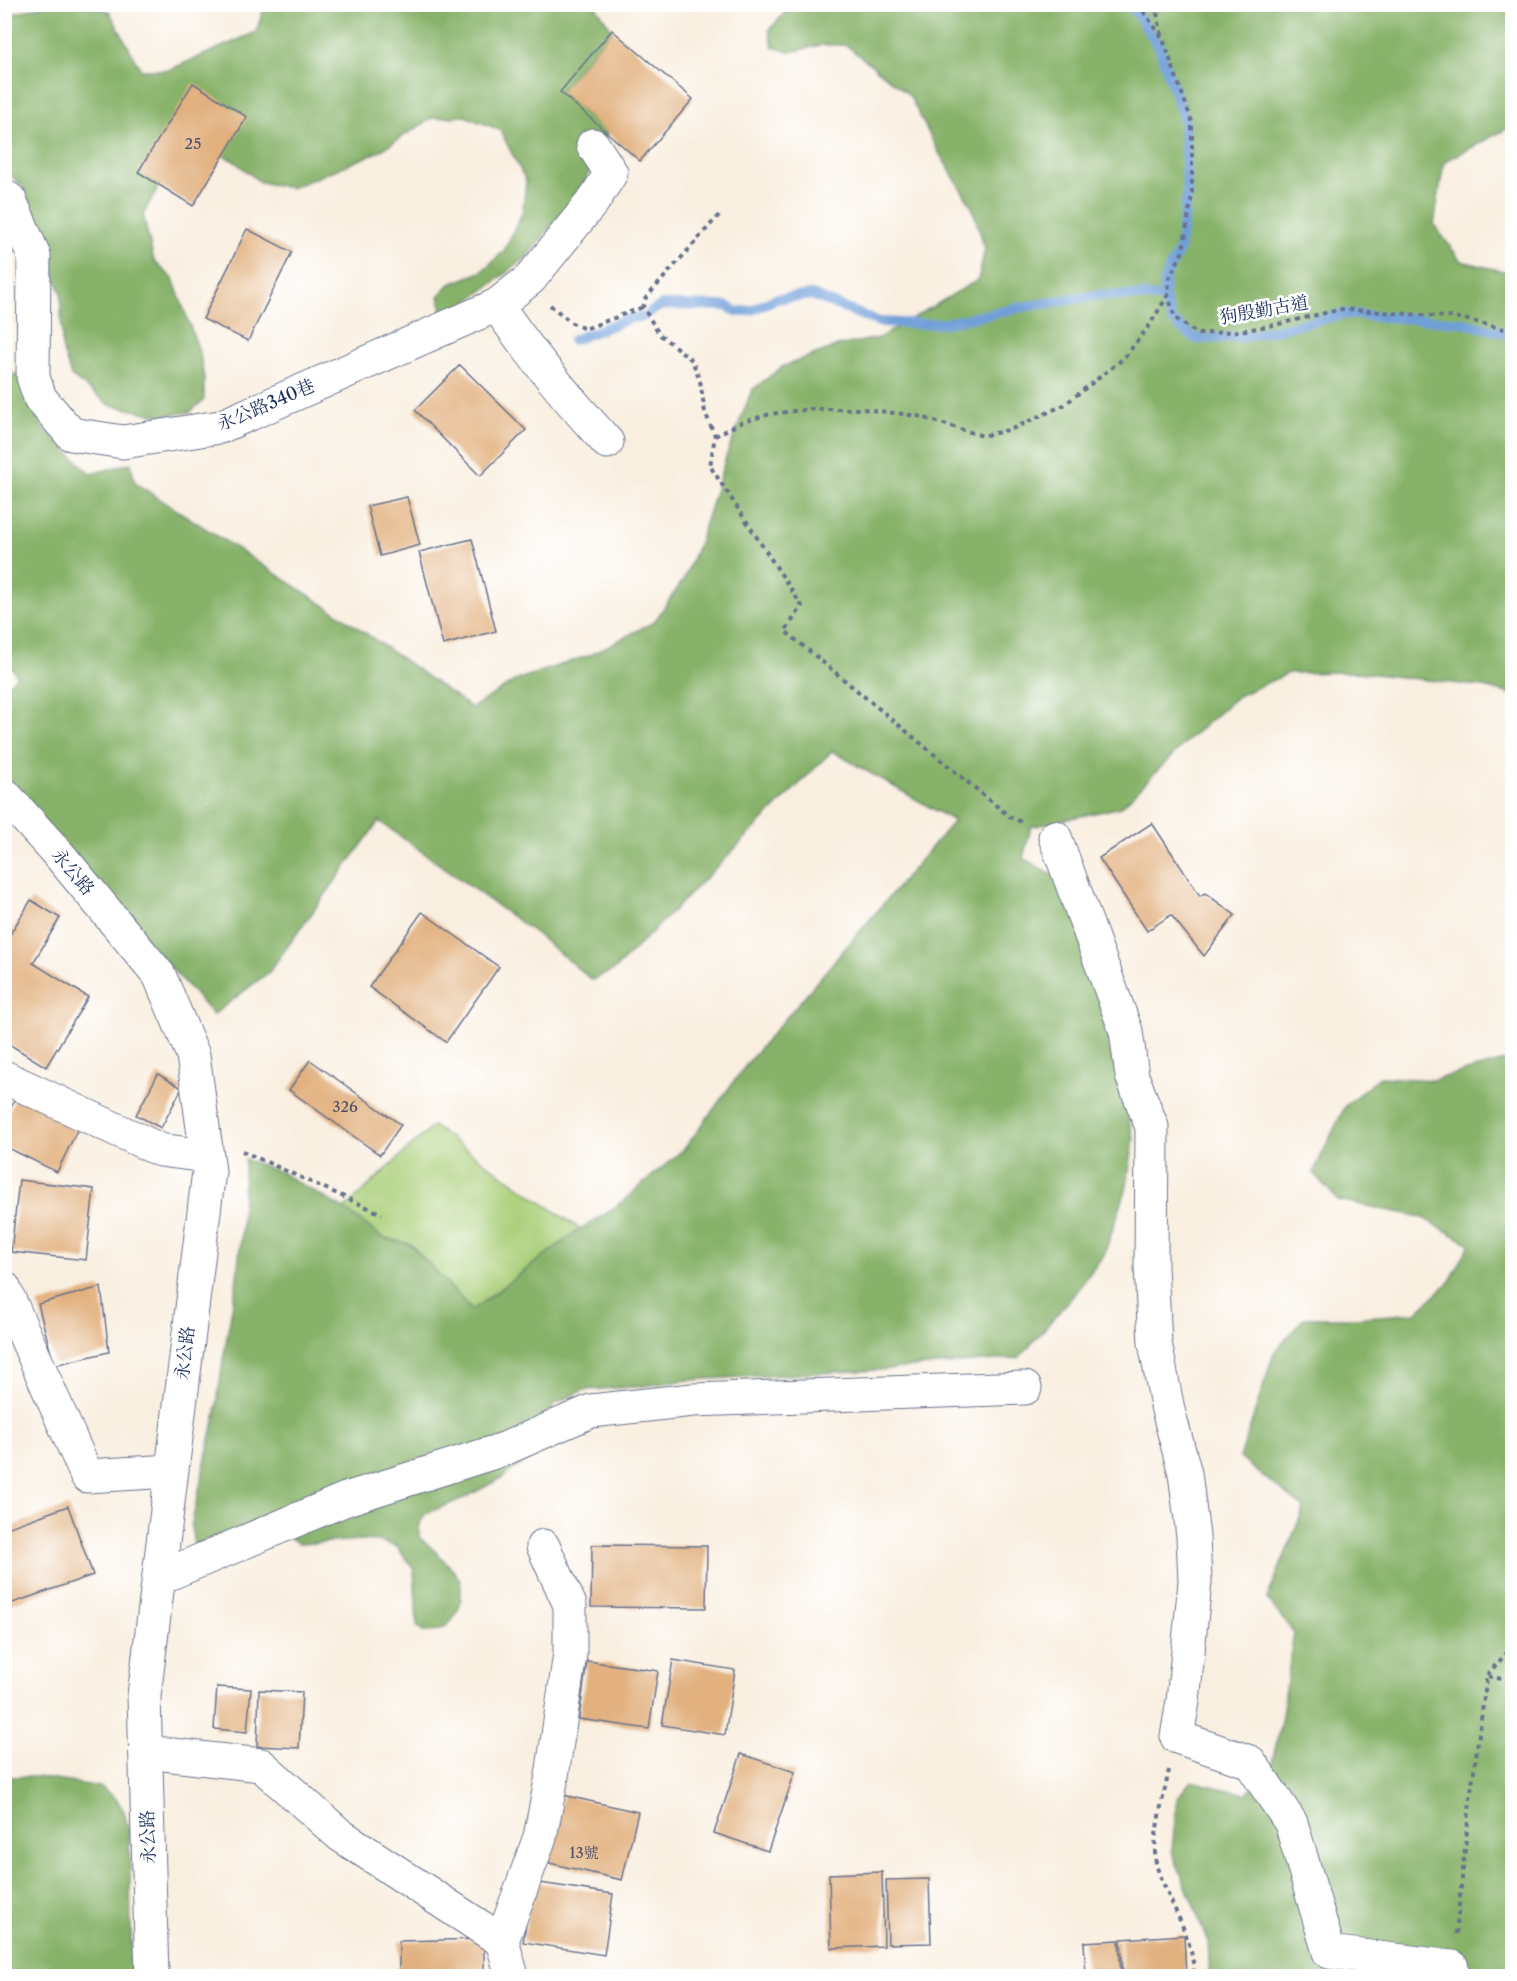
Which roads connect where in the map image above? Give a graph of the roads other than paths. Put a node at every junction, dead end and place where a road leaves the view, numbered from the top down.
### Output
1 (593, 145) dead end
2 (4, 196) edge
3 (504, 315) junction
4 (608, 442) dead end
5 (4, 794) edge
6 (1055, 837) road end
7 (4, 1077) edge
8 (206, 1156) junction
9 (4, 1288) edge
10 (1025, 1388) dead end
11 (171, 1471) junction
12 (543, 1546) dead end
13 (159, 1578) junction
14 (146, 1752) junction
15 (502, 1941) junction
16 (1452, 1972) edge
17 (152, 1977) edge
18 (512, 1977) edge

1 - 3 street, 永公路340巷
2 - 3 street, 永公路340巷
3 - 4 street
5 - 8 street, 永公路
6 - 16 street
7 - 8 street
8 - 11 street, 永公路
9 - 11 street
10 - 13 street
11 - 13 street, 永公路
12 - 15 street
13 - 14 street, 永公路
14 - 15 street
14 - 17 street, 永公路
15 - 18 street

